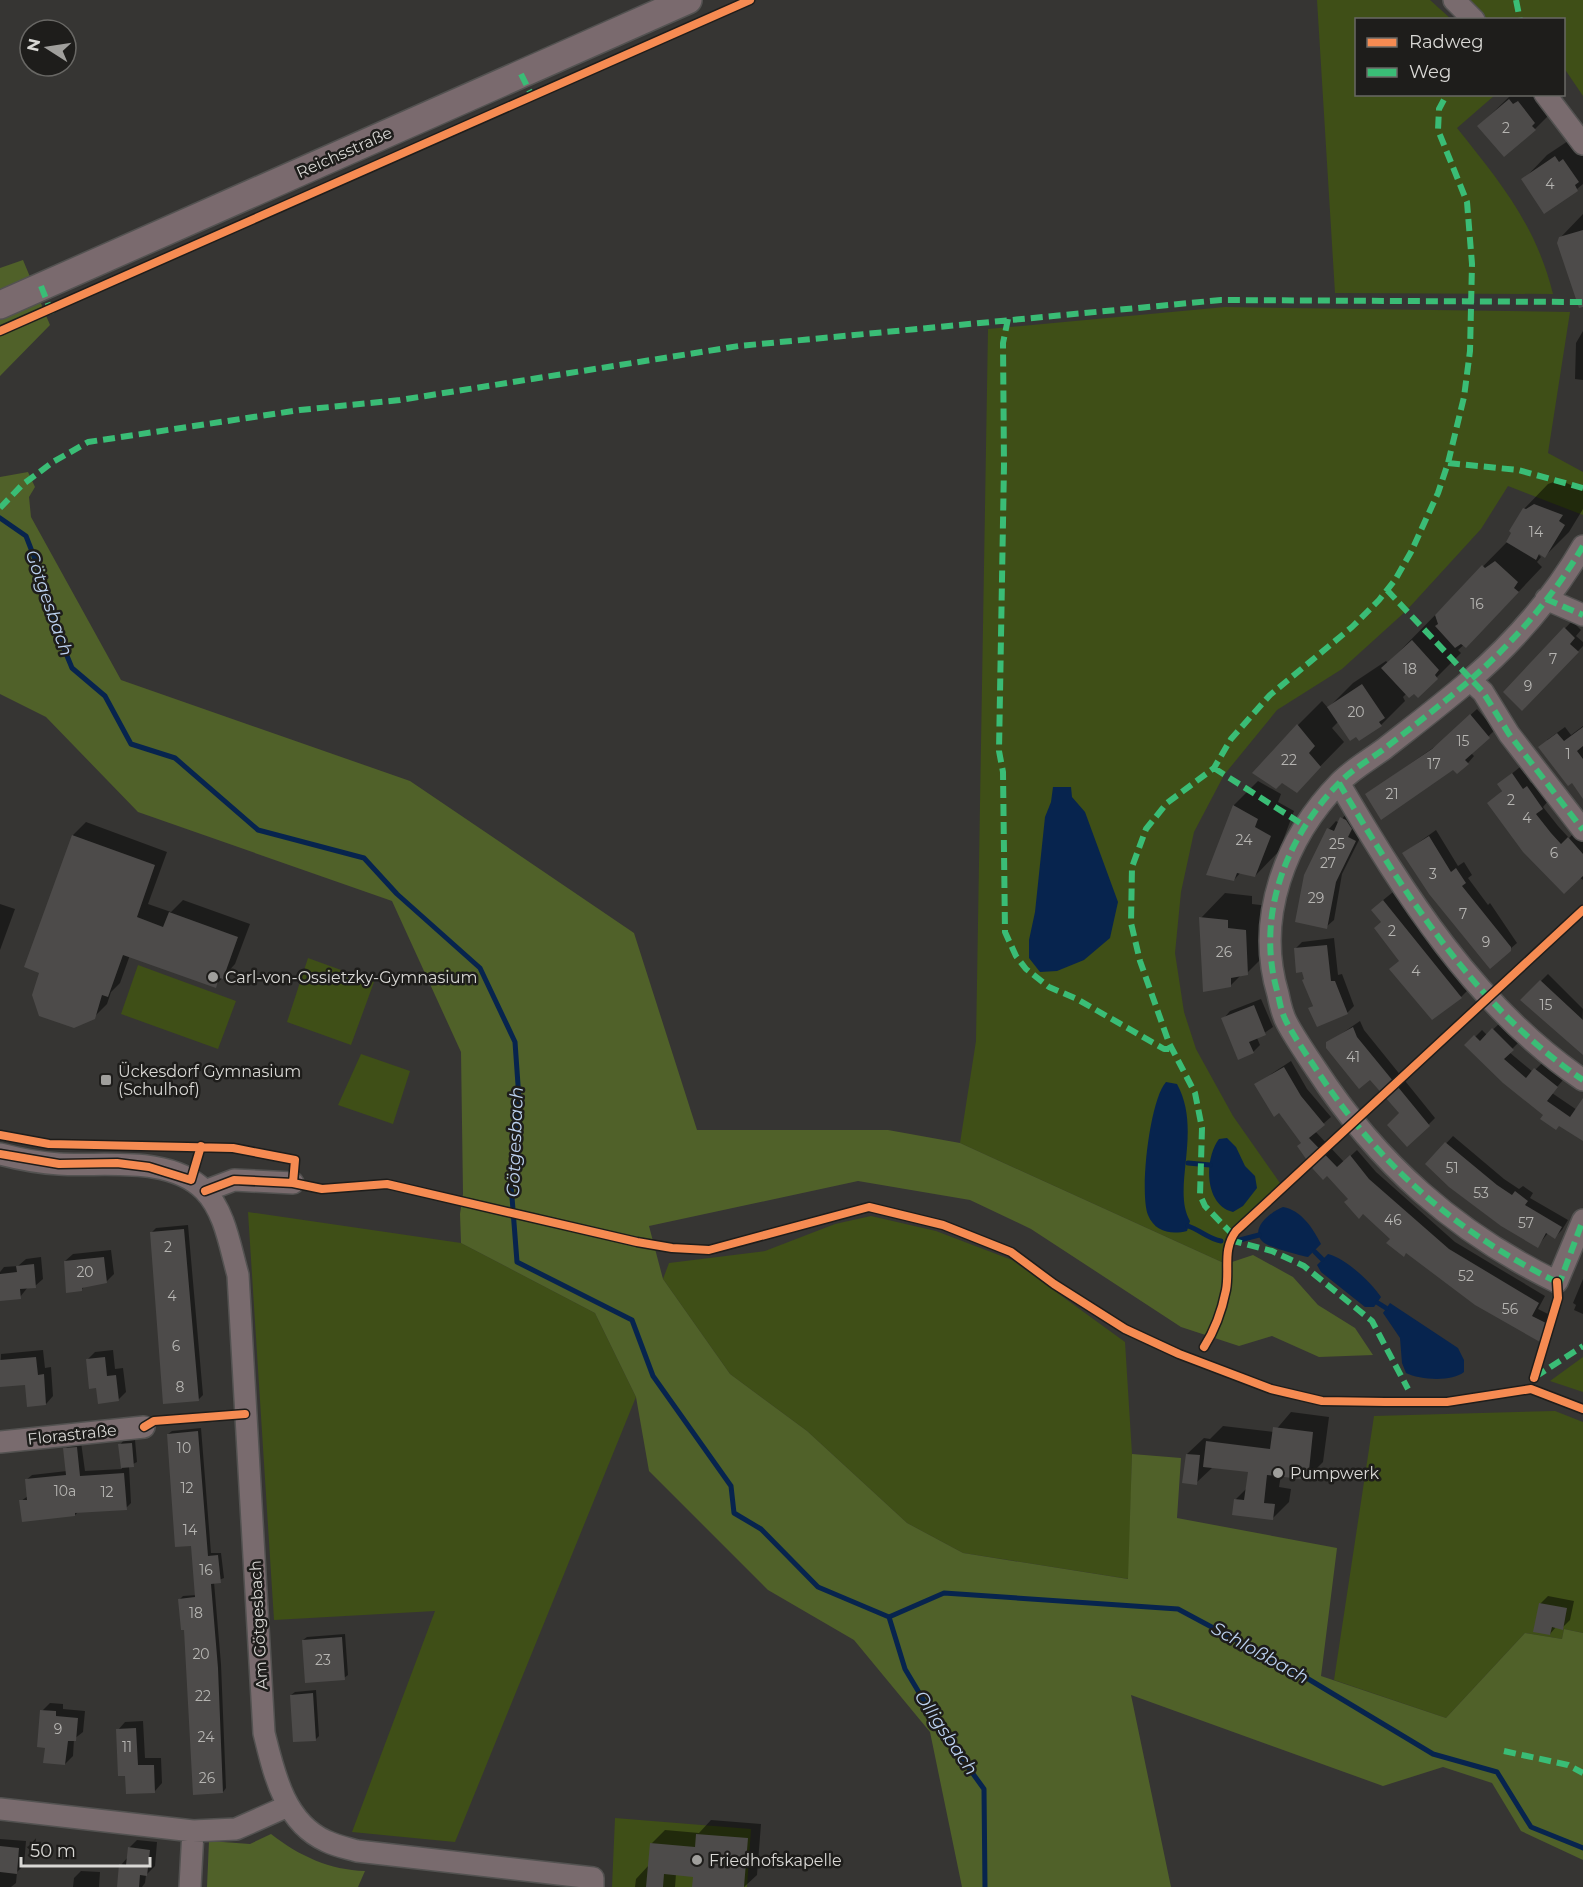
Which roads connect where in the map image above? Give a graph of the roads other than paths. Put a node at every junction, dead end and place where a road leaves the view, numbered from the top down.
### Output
1 (687, 0) edge
2 (1454, 0) edge
3 (1472, 18) edge
4 (1547, 96) edge
5 (1583, 144) edge
6 (0, 305) edge
7 (1583, 546) edge
8 (1546, 599) junction
9 (1583, 615) edge
10 (1470, 680) junction
11 (1339, 783) junction
12 (1583, 830) edge
13 (1583, 1080) edge
14 (0, 1154) edge
15 (293, 1183) dead end
16 (205, 1191) junction
17 (1583, 1220) edge
18 (144, 1427) dead end
19 (0, 1442) edge
20 (288, 1806) junction
21 (0, 1809) edge
22 (193, 1831) junction
23 (528, 1879) edge
24 (190, 1887) edge
25 (593, 1887) edge

1 - 6 main road, Reichsstraße
2 - 3 street
4 - 5 street
7 - 8 street
8 - 9 street
8 - 10 street
10 - 11 street
10 - 12 street
11 - 13 street
11 - 17 street
14 - 16 street
15 - 16 street
16 - 20 street, Am Götgesbach
18 - 19 street, Florastraße
20 - 22 street
20 - 23 street, Am Götgesbach
21 - 22 street
22 - 24 street
23 - 25 street, Am Götgesbach

